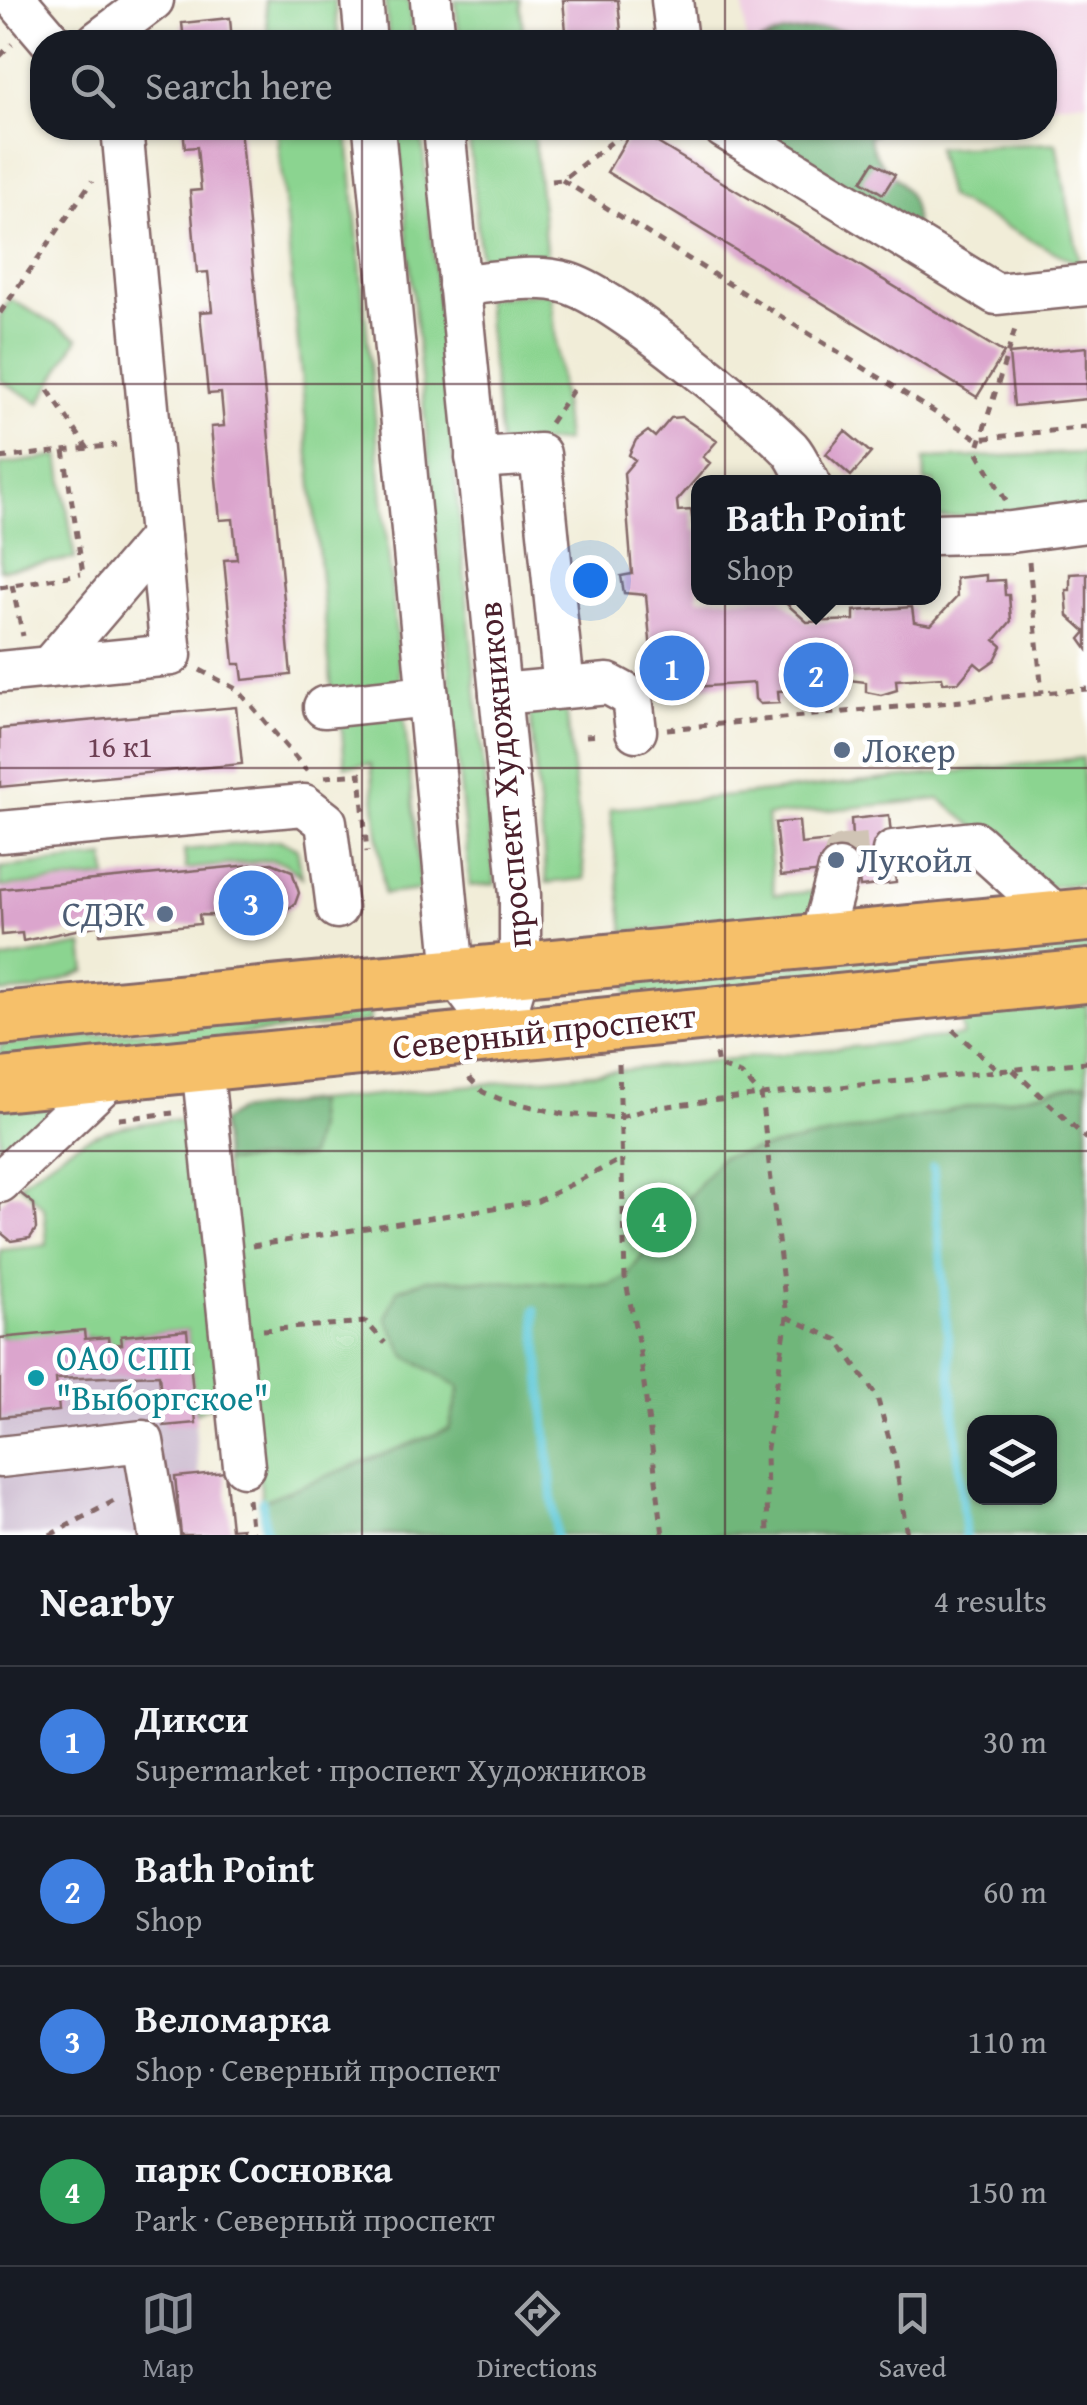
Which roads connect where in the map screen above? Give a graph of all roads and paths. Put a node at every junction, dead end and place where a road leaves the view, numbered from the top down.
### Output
1 (16, 0) edge
2 (152, 0) edge
3 (362, 0) edge
4 (431, 0) edge
5 (672, 0) edge
6 (42, 30) edge
7 (113, 30) edge
8 (365, 30) edge
9 (434, 30) edge
10 (676, 30) edge
11 (117, 140) edge
12 (123, 140) edge
13 (375, 140) edge
14 (445, 140) edge
15 (614, 140) edge
16 (744, 140) edge
17 (562, 180) junction
18 (552, 182) dead end
19 (460, 285) junction
20 (1087, 286) edge
21 (1027, 291) junction
22 (0, 313) edge
23 (48, 390) dead end
24 (573, 390) dead end
25 (562, 406) dead end
26 (1087, 427) edge
27 (978, 438) junction
28 (151, 442) junction
29 (88, 449) junction
30 (64, 451) junction
31 (0, 458) edge
32 (476, 458) junction
33 (805, 475) edge
34 (1087, 522) edge
35 (1011, 532) junction
36 (941, 534) edge
37 (148, 552) junction
38 (83, 574) junction
39 (12, 585) junction
40 (0, 587) edge
41 (171, 655) junction
42 (26, 669) edge
43 (564, 688) junction
44 (1087, 689) edge
45 (1042, 693) junction
46 (500, 694) junction
47 (428, 696) junction
48 (324, 707) dead end
49 (636, 732) junction
50 (586, 736) dead end
51 (313, 778) dead end
52 (0, 832) edge
53 (893, 851) tunnel mouth
54 (839, 870) dead end
55 (337, 908) dead end
56 (1073, 916) edge
57 (820, 940) junction
58 (520, 968) junction
59 (454, 974) junction
60 (1087, 976) edge
61 (0, 1018) edge
62 (950, 1028) dead end
63 (500, 1034) junction
64 (716, 1051) dead end
65 (620, 1060) dead end
66 (1087, 1062) edge
67 (202, 1065) junction
68 (1013, 1070) junction
69 (1000, 1071) junction
70 (114, 1074) junction
71 (467, 1076) dead end
72 (0, 1084) edge
73 (761, 1095) junction
74 (617, 1118) junction
75 (1087, 1139) edge
76 (620, 1160) junction
77 (0, 1182) edge
78 (221, 1257) junction
79 (786, 1317) junction
80 (229, 1332) junction
81 (385, 1343) dead end
82 (0, 1457) edge
83 (244, 1466) dead end
84 (150, 1482) junction
85 (50, 1535) edge
86 (158, 1535) edge
87 (663, 1535) edge
88 (768, 1535) edge
89 (907, 1535) edge

1 - 6 street
2 - 7 street
3 - 8 street
4 - 9 street
5 - 10 street
11 - 22 path
12 - 28 street
13 - 47 street, проспект Художников
14 - 19 street, проспект Художников
15 - 17 path
16 - 21 street
17 - 18 path
17 - 27 path
19 - 32 street, проспект Художников
19 - 33 street
20 - 21 street
21 - 27 path
23 - 29 path
24 - 25 path
26 - 27 path
27 - 35 path
28 - 29 path
28 - 37 street
29 - 30 path
30 - 31 path
30 - 38 path
32 - 43 street
32 - 46 street, проспект Художников
34 - 35 street
35 - 36 street
35 - 45 path
37 - 38 path
37 - 41 street
37 - 42 street
38 - 39 path
39 - 40 path
39 - 42 path
41 - 42 street
41 - 51 path
43 - 46 street
43 - 49 street
44 - 45 path
45 - 49 path
46 - 58 street, проспект Художников
47 - 48 street
47 - 59 street, проспект Художников
49 - 50 path
52 - 55 street
53 - 56 street
54 - 57 street
56 - 57 main road, Северный проспект
57 - 58 main road, Северный проспект
58 - 59 main road, Северный проспект
58 - 63 street, проспект Художников
59 - 61 main road, Северный проспект
59 - 63 street, проспект Художников
60 - 63 main road, Северный проспект
62 - 69 path
63 - 67 main road, Северный проспект
64 - 73 path
65 - 74 path
66 - 68 path
67 - 70 main road, Северный проспект
67 - 78 street
68 - 69 path
68 - 75 path
69 - 73 path
70 - 72 main road, Северный проспект
70 - 77 street
71 - 74 path
73 - 74 path
73 - 79 path
74 - 76 path
76 - 78 path
76 - 87 path
78 - 80 street
79 - 88 path
79 - 89 path
80 - 81 path
80 - 83 street
82 - 84 street
84 - 85 path
84 - 86 street

